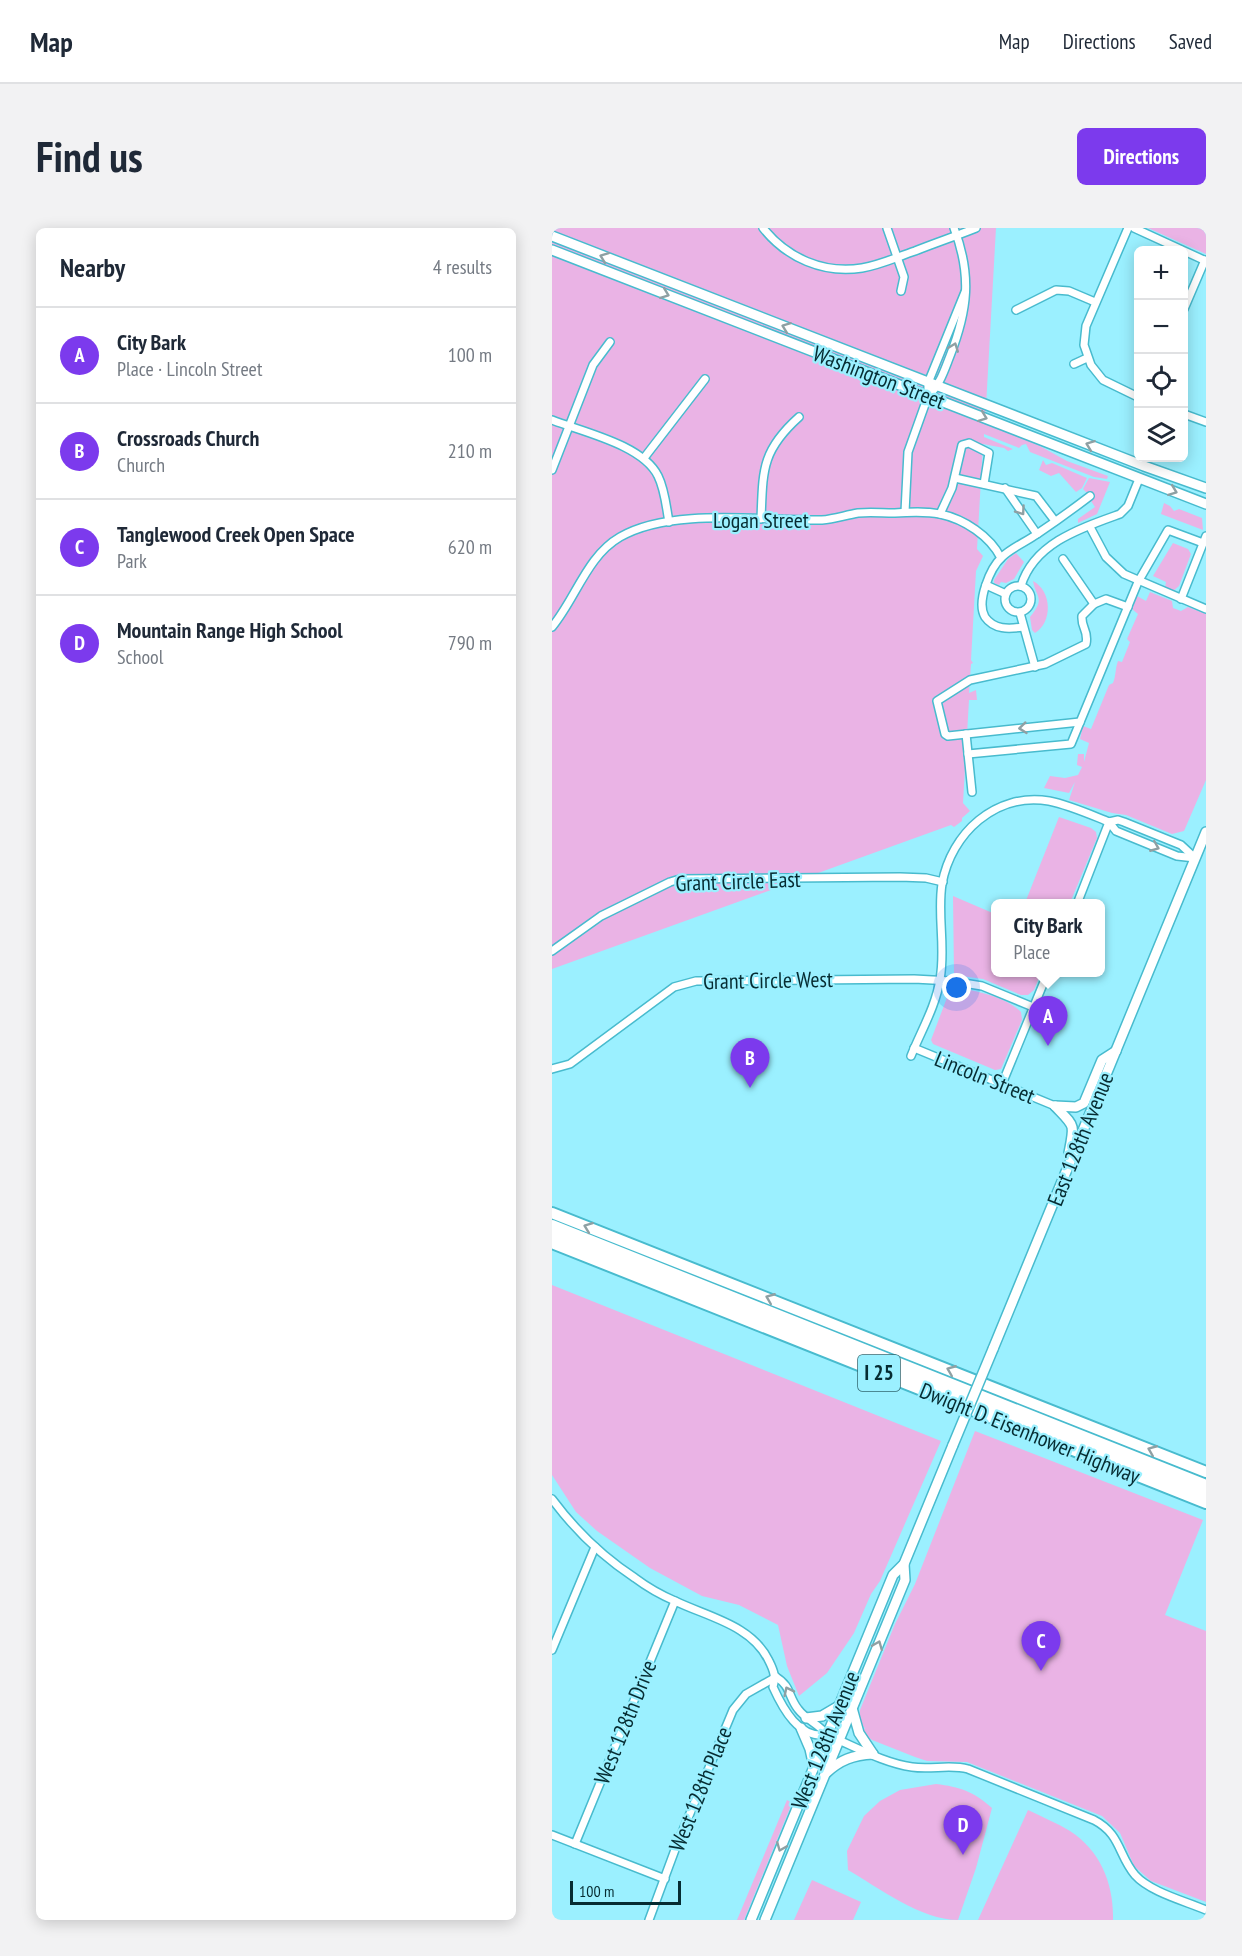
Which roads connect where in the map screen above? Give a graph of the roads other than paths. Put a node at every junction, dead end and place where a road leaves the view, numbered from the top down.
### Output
1 (764, 228) edge
2 (887, 228) edge
3 (975, 228) edge
4 (1128, 228) edge
5 (1134, 228) edge
6 (955, 232) edge
7 (552, 236) edge
8 (552, 250) edge
9 (898, 257) junction
10 (1206, 260) edge
11 (902, 291) dead end
12 (964, 292) junction
13 (1188, 300) edge
14 (1095, 302) junction
15 (1016, 310) dead end
16 (610, 342) dead end
17 (1087, 358) junction
18 (1074, 364) dead end
19 (705, 379) dead end
20 (928, 383) junction
21 (938, 387) junction
22 (1134, 395) edge
23 (928, 396) junction
24 (1188, 415) edge
25 (799, 417) dead end
26 (552, 420) edge
27 (1206, 422) edge
28 (569, 427) junction
29 (644, 458) junction
30 (1144, 466) junction
31 (552, 470) edge
32 (955, 478) junction
33 (1140, 478) junction
34 (984, 484) junction
35 (1206, 488) edge
36 (1005, 489) junction
37 (1090, 496) dead end
38 (1206, 504) edge
39 (905, 512) junction
40 (940, 514) junction
41 (761, 519) junction
42 (669, 522) junction
43 (1055, 522) junction
44 (1090, 527) junction
45 (1037, 534) junction
46 (1205, 540) edge
47 (1001, 558) junction
48 (1063, 559) dead end
49 (1138, 582) junction
50 (986, 585) junction
51 (1021, 586) junction
52 (1006, 594) junction
53 (1181, 599) junction
54 (1094, 604) junction
55 (1128, 607) junction
56 (1206, 609) edge
57 (1020, 613) junction
58 (552, 627) edge
59 (1023, 627) junction
60 (1035, 667) junction
61 (1080, 722) junction
62 (966, 735) junction
63 (968, 754) junction
64 (972, 792) dead end
65 (1109, 822) junction
66 (1206, 832) edge
67 (1195, 858) junction
68 (943, 882) junction
69 (1079, 899) edge
70 (552, 951) edge
71 (1046, 977) edge
72 (940, 980) junction
73 (1033, 1007) junction
74 (1116, 1051) junction
75 (552, 1069) edge
76 (1002, 1084) junction
77 (1055, 1106) junction
78 (1065, 1173) junction
79 (552, 1213) edge
80 (552, 1225) edge
81 (552, 1234) edge
82 (552, 1243) edge
83 (953, 1446) joint
84 (1206, 1472) edge
85 (1206, 1485) edge
86 (1206, 1494) edge
87 (552, 1499) edge
88 (1206, 1503) edge
89 (595, 1547) junction
90 (904, 1564) junction
91 (675, 1601) junction
92 (556, 1631) edge
93 (552, 1650) edge
94 (776, 1677) junction
95 (839, 1706) junction
96 (852, 1708) junction
97 (806, 1718) junction
98 (801, 1728) junction
99 (827, 1735) junction
100 (839, 1740) junction
101 (873, 1754) junction
102 (814, 1767) junction
103 (825, 1774) junction
104 (552, 1835) edge
105 (575, 1844) junction
106 (665, 1879) junction
107 (1206, 1910) edge
108 (649, 1920) edge
109 (751, 1920) edge
110 (765, 1920) edge

1 - 9 street
2 - 9 street
3 - 6 street
4 - 14 street
5 - 10 street
6 - 9 street
6 - 12 street
20 -> 7 main road, Washington Street
8 -> 23 main road, Washington Street
9 - 11 street
10 - 13 street
12 - 20 street
21 -> 12 street
14 - 15 street
14 - 17 street
16 - 28 street
17 - 18 street
17 - 22 street
19 - 29 street
20 - 21 main road, Washington Street
20 - 23 street
21 - 23 street
30 -> 21 main road, Washington Street
23 -> 33 main road, Washington Street
23 - 39 street
24 - 27 street
25 - 41 street
26 - 28 street
28 - 29 street
28 - 31 street
29 - 42 street
30 - 33 main road
30 - 35 main road, Washington Street
32 - 34 street
32 - 34 street
32 - 40 street
33 -> 38 main road, Washington Street
33 - 44 street
34 - 36 street
36 - 43 street
36 -> 45 street
37 - 43 street
39 - 40 street, Logan Street
39 - 41 street, Logan Street
40 - 47 street, Logan Street
41 - 42 street, Logan Street
42 - 58 street, Logan Street
43 - 45 street
44 - 49 street
44 - 51 street
45 - 47 street
46 - 49 street
46 - 53 street
47 - 50 street
48 - 54 street
49 - 53 street
49 - 55 street
50 - 52 street
50 - 59 street
51 - 52 street
51 - 57 street
52 - 57 street
53 - 56 street
54 - 55 street
54 - 60 street
55 - 61 street
57 - 59 street
59 - 60 street
60 - 62 street
61 -> 62 street
61 - 63 street
62 - 63 street
63 - 64 street
65 -> 67 street
65 - 67 street
65 - 68 street
65 - 69 street
66 - 67 main road, East 128th Avenue
67 - 74 main road, East 128th Avenue
68 - 70 street, Grant Circle East
68 - 72 street
71 - 73 street
72 - 73 street, Grant Circle West
72 - 75 street, Grant Circle West
72 - 76 street, Lincoln Street
73 - 76 street
74 - 77 main road
74 - 78 main road, East 128th Avenue
76 - 77 street, Lincoln Street
77 - 78 main road
78 - 83 main road, East 128th Avenue, bridge
84 -> 79 highway, Dwight D. Eisenhower Highway / I 25
80 - 85 highway
81 - 86 highway
82 - 88 highway, Dwight D. Eisenhower Highway / I 25
83 - 90 main road, West 128th Avenue
87 - 89 street
89 - 91 street
89 - 92 street
90 - 95 main road, West 128th Avenue
96 -> 90 main road, West 128th Avenue
91 - 94 street
91 - 105 street, West 128th Drive
92 - 93 street
97 -> 94 street
94 - 98 street
94 - 106 street, West 128th Place
95 - 97 main road
95 - 99 main road, West 128th Avenue
96 - 100 main road, West 128th Avenue
96 - 101 main road
97 - 99 street
98 - 99 street
98 - 102 main road
99 - 100 street
99 - 102 main road, West 128th Avenue
100 - 101 street
100 - 103 main road, West 128th Avenue
101 - 103 main road
101 - 107 street
102 -> 109 main road, West 128th Avenue
103 - 110 main road, West 128th Avenue
104 - 105 street
105 - 106 street
106 - 108 street, West 128th Place

